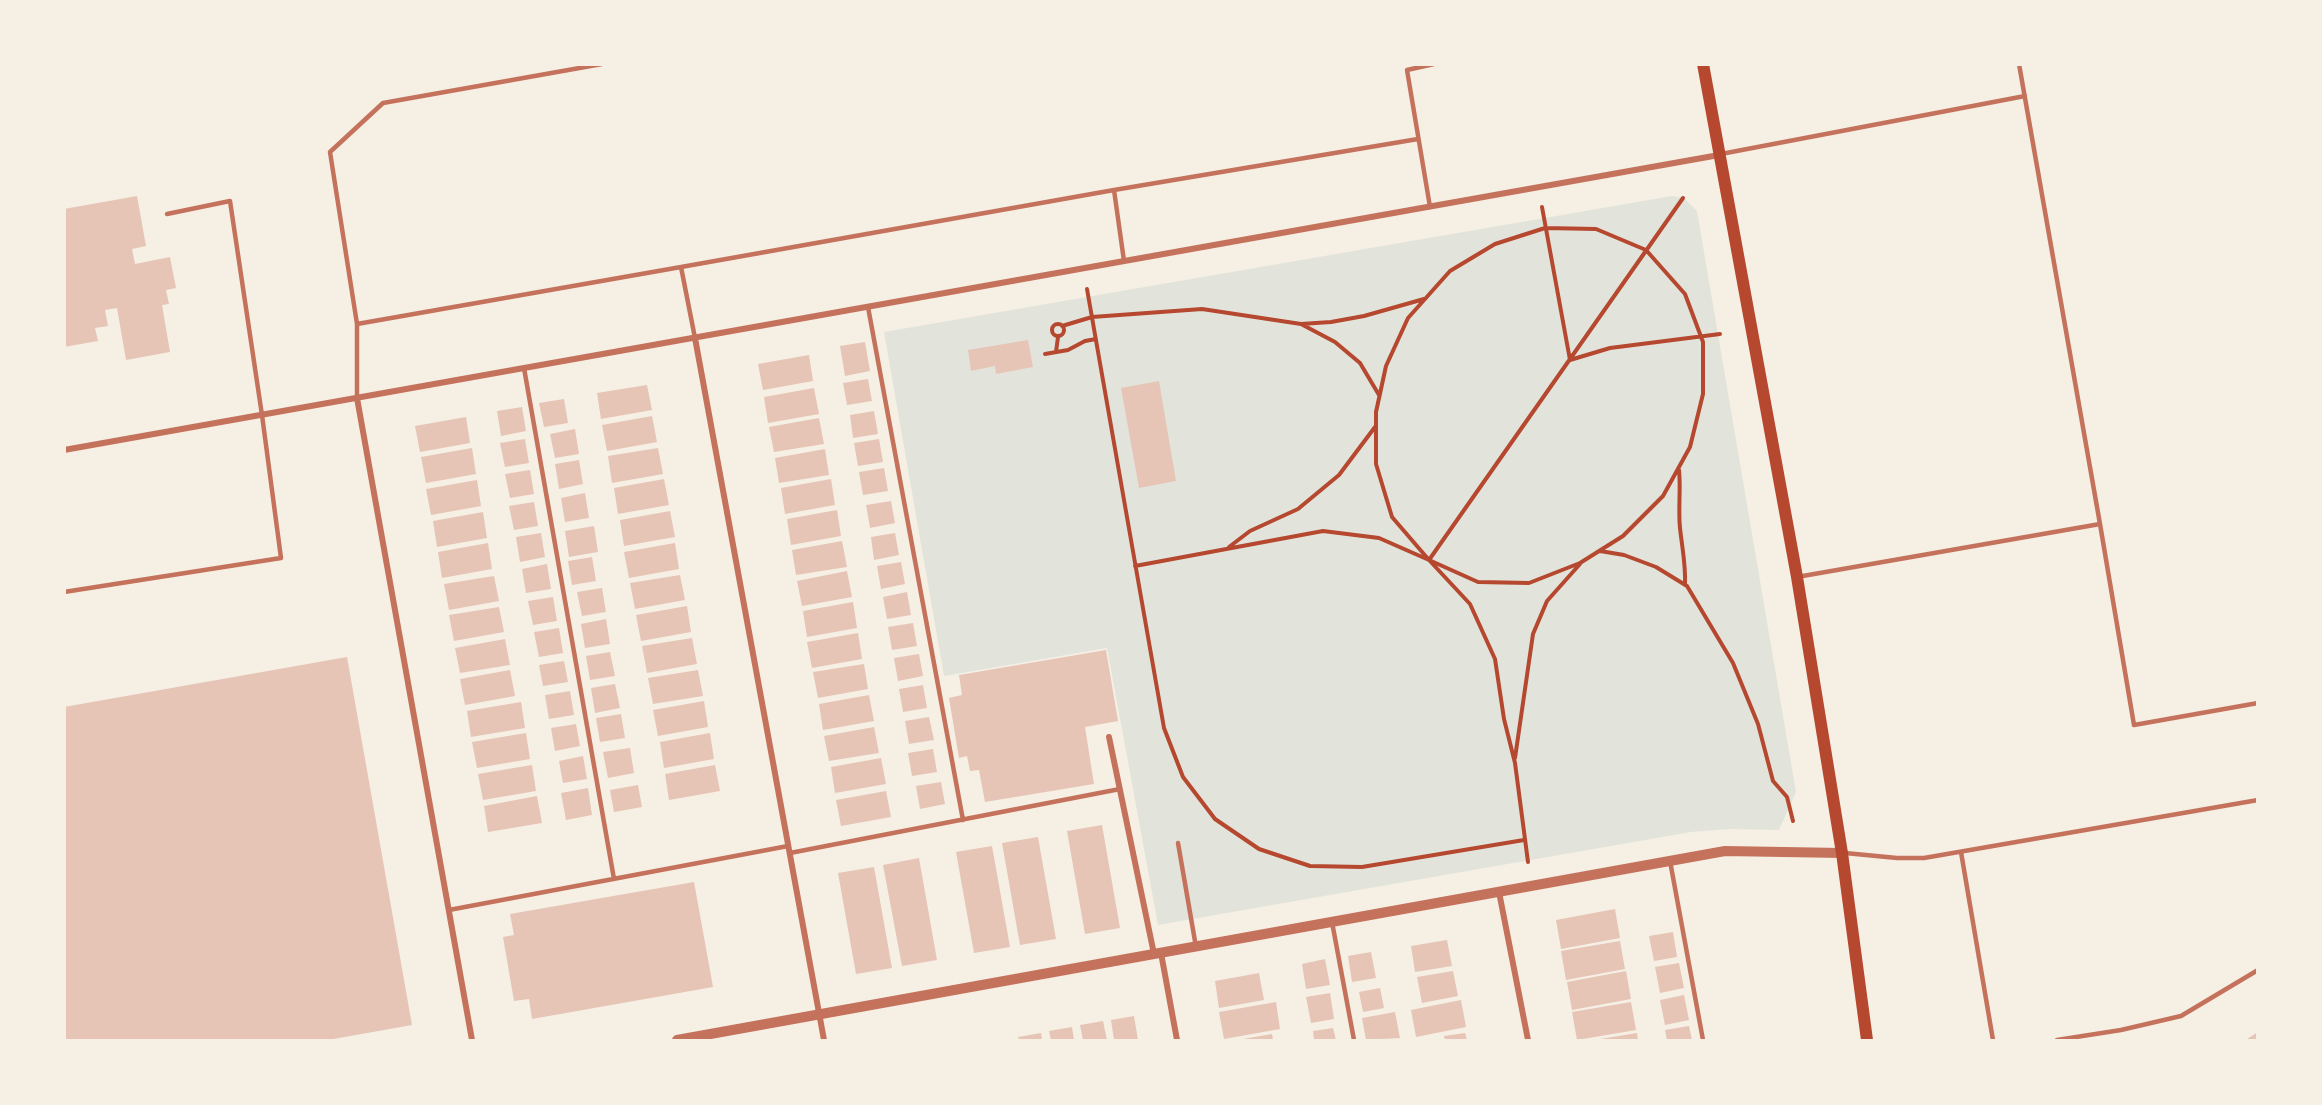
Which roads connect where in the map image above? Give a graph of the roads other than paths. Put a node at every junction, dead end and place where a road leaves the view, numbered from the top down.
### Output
1 (602, 64) edge
2 (1434, 64) edge
3 (1702, 64) edge
4 (2019, 64) edge
5 (2025, 96) junction
6 (1418, 139) junction
7 (1719, 155) junction
8 (1114, 190) junction
9 (1430, 207) junction
10 (167, 214) dead end
11 (1124, 261) junction
12 (681, 267) junction
13 (868, 307) junction
14 (357, 324) junction
15 (695, 338) junction
16 (524, 368) junction
17 (357, 398) junction
18 (262, 415) junction
19 (64, 450) edge
20 (2100, 524) junction
21 (1797, 577) junction
22 (64, 592) edge
23 (2258, 703) edge
24 (1109, 737) dead end
25 (1120, 789) junction
26 (2258, 800) edge
27 (963, 820) junction
28 (1178, 843) dead end
29 (789, 849) junction
30 (1961, 852) junction
31 (1842, 853) junction
32 (1670, 861) junction
33 (614, 879) junction
34 (1499, 892) junction
35 (449, 910) junction
36 (1332, 922) junction
37 (1196, 946) junction
38 (1158, 954) junction
39 (2258, 970) edge
40 (819, 1015) junction
41 (472, 1041) edge
42 (677, 1041) edge
43 (824, 1041) edge
44 (1177, 1041) edge
45 (1354, 1041) edge
46 (1528, 1041) edge
47 (1703, 1041) edge
48 (1867, 1041) edge
49 (1993, 1041) edge
50 (2057, 1041) edge

1 - 14 lane
2 - 6 lane
3 - 7 main road
4 - 5 lane
5 - 7 lane
5 - 20 lane
6 - 8 lane
6 - 9 lane
7 - 9 street
7 - 21 main road
8 - 11 lane
8 - 12 lane
9 - 11 street
10 - 18 lane
11 - 13 street
12 - 14 lane
12 - 15 lane
13 - 15 street
13 - 27 lane
14 - 17 lane
15 - 16 street
15 - 29 street
16 - 17 street
16 - 33 lane
17 - 18 street
17 - 35 street
18 - 19 street
18 - 22 lane
20 - 21 lane
20 - 23 lane
21 - 31 main road
24 - 25 street
25 - 27 lane
25 - 38 street
26 - 30 lane
27 - 29 lane
28 - 37 lane
29 - 33 lane
29 - 40 street
30 - 31 lane
30 - 49 lane
31 - 32 street
31 - 48 main road
32 - 34 street
32 - 47 lane
33 - 35 lane
34 - 36 street
34 - 46 street
35 - 41 street
36 - 37 street
36 - 45 lane
37 - 38 street
38 - 40 street
38 - 44 street
39 - 50 lane
40 - 42 street
40 - 43 street

